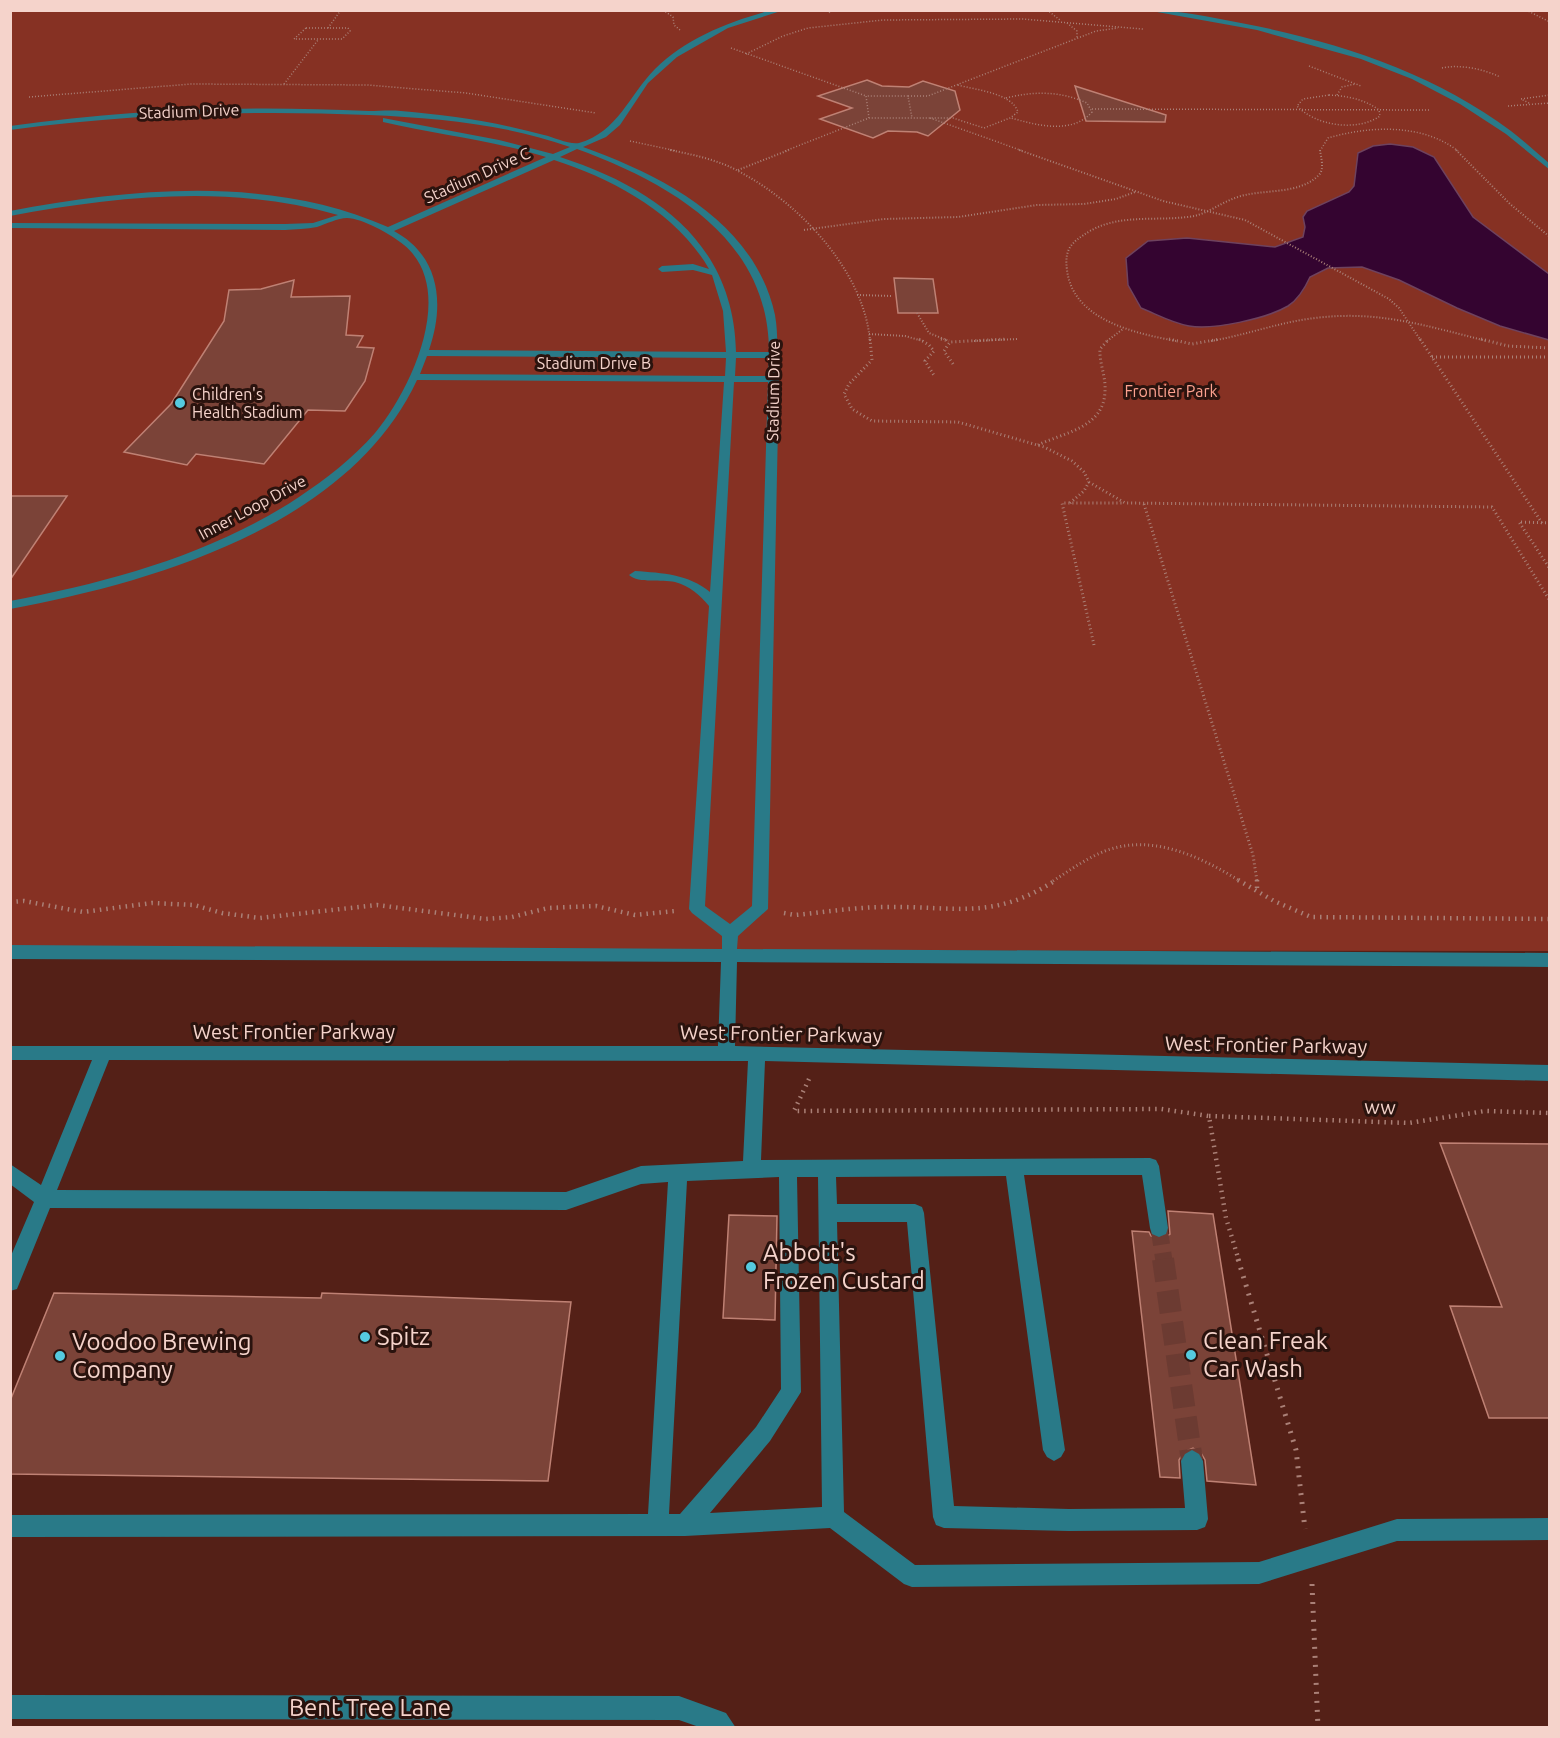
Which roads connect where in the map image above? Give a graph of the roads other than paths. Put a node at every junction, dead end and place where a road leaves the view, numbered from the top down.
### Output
1 (781, 10) edge
2 (1149, 10) edge
3 (368, 113) junction
4 (10, 128) edge
5 (576, 147) junction
6 (554, 157) junction
7 (1550, 168) edge
8 (10, 214) edge
9 (349, 215) junction
10 (10, 225) edge
11 (389, 230) junction
12 (662, 269) dead end
13 (714, 273) junction
14 (423, 353) junction
15 (730, 355) junction
16 (774, 355) junction
17 (414, 377) junction
18 (729, 379) junction
19 (774, 379) junction
20 (635, 575) dead end
21 (715, 604) junction
22 (10, 605) edge
23 (730, 933) junction
24 (10, 952) edge
25 (729, 956) junction
26 (1550, 960) edge
27 (10, 1053) edge
28 (104, 1053) junction
29 (726, 1053) junction
30 (757, 1054) junction
31 (1550, 1072) edge
32 (1014, 1166) junction
33 (752, 1169) junction
34 (788, 1169) junction
35 (827, 1169) junction
36 (678, 1172) junction
37 (10, 1173) edge
38 (44, 1199) junction
39 (829, 1213) junction
40 (1159, 1228) tunnel mouth
41 (10, 1282) edge
42 (1054, 1450) dead end
43 (1192, 1461) tunnel mouth
44 (832, 1517) junction
45 (658, 1525) junction
46 (685, 1525) junction
47 (10, 1526) edge
48 (1550, 1529) edge
49 (10, 1707) edge
50 (724, 1728) edge

1 - 5 street, Stadium Drive C
2 - 7 street
3 - 4 street, Stadium Drive
3 - 5 street, Stadium Drive
3 - 6 street, Stadium Drive
5 - 6 street, Stadium Drive C
5 - 16 street, Stadium Drive
6 - 11 street, Stadium Drive C
6 - 13 street, Stadium Drive
8 - 9 street, Inner Loop Drive
9 - 10 street
9 - 11 street, Inner Loop Drive
11 - 14 street, Inner Loop Drive
12 - 13 street
13 - 15 street, Stadium Drive
14 - 15 street, Stadium Drive B
14 - 17 street, Inner Loop Drive
15 - 16 street, Stadium Drive B
15 - 18 street, Stadium Drive
16 - 19 street, Stadium Drive
17 - 18 street, Stadium Drive B
17 - 22 street, Inner Loop Drive
18 - 19 street, Stadium Drive B
18 - 21 street, Stadium Drive
19 - 23 street, Stadium Drive
20 - 21 street
21 - 23 street, Stadium Drive
23 - 25 street
24 - 25 street
25 - 26 street
25 - 29 street
27 - 28 street, West Frontier Parkway
28 - 29 street, West Frontier Parkway
28 - 38 street
29 - 30 street, West Frontier Parkway
30 - 31 street, West Frontier Parkway
30 - 33 street
32 - 35 street
32 - 40 street
32 - 42 street
33 - 34 street
33 - 36 street
34 - 35 street
34 - 46 street
35 - 39 street
36 - 38 street
36 - 45 street
37 - 38 street
38 - 41 street
39 - 43 street
39 - 44 street
44 - 46 street
44 - 48 street
45 - 46 street
45 - 47 street
49 - 50 street, Bent Tree Lane

